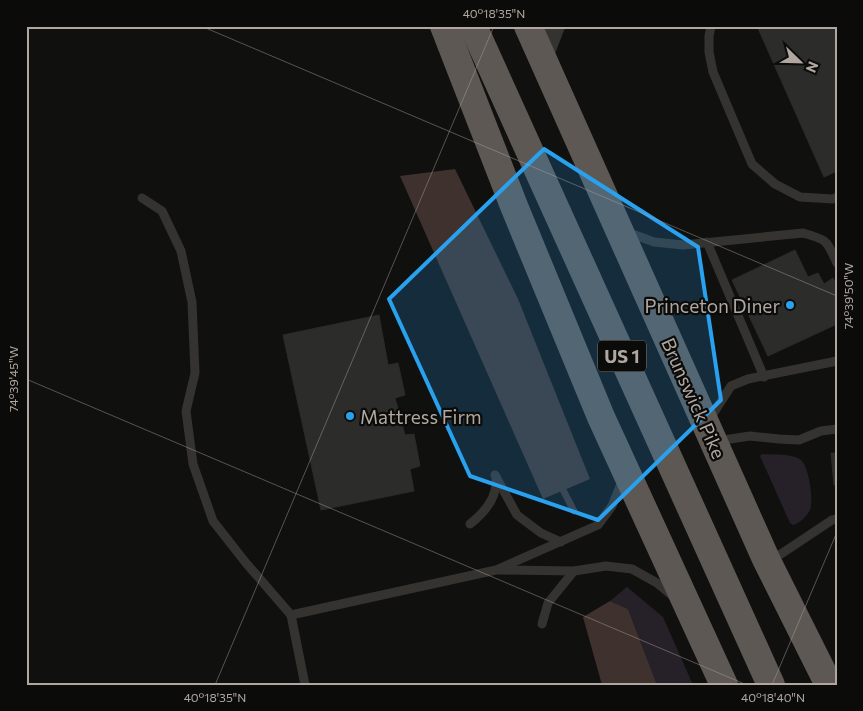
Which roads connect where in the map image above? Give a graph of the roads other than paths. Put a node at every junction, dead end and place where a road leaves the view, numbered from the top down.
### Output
1 (444, 26) edge
2 (473, 26) edge
3 (528, 26) edge
4 (556, 26) edge
5 (711, 26) edge
6 (543, 60) junction
7 (837, 197) edge
8 (142, 198) dead end
9 (618, 228) junction
10 (824, 240) junction
11 (837, 240) edge
12 (707, 242) junction
13 (837, 263) edge
14 (837, 361) edge
15 (764, 376) junction
16 (837, 429) edge
17 (710, 433) junction
18 (626, 471) junction
19 (837, 519) edge
20 (470, 524) dead end
21 (561, 542) junction
22 (766, 559) junction
23 (496, 570) junction
24 (574, 571) junction
25 (690, 611) junction
26 (291, 615) junction
27 (542, 624) dead end
28 (304, 685) edge
29 (724, 685) edge
30 (771, 685) edge
31 (829, 685) edge

1 - 18 highway
2 - 30 highway, US 1
3 - 6 highway, Brunswick Pike / US 1
4 - 6 street
5 - 7 lane
6 - 9 highway, Brunswick Pike / US 1
8 - 26 lane
9 - 12 lane
9 - 17 highway, Brunswick Pike / US 1
10 - 11 lane
10 - 12 lane
10 - 13 lane
12 - 15 lane
14 - 15 lane
15 - 17 lane
16 - 17 lane
17 - 22 highway, Brunswick Pike / US 1
18 - 21 lane
18 - 25 highway
19 - 22 lane
20 - 21 lane
21 - 23 lane
22 - 31 highway, Brunswick Pike / US 1
23 - 24 lane
23 - 26 lane
24 - 25 lane
24 - 27 lane
25 - 29 highway
26 - 28 lane

